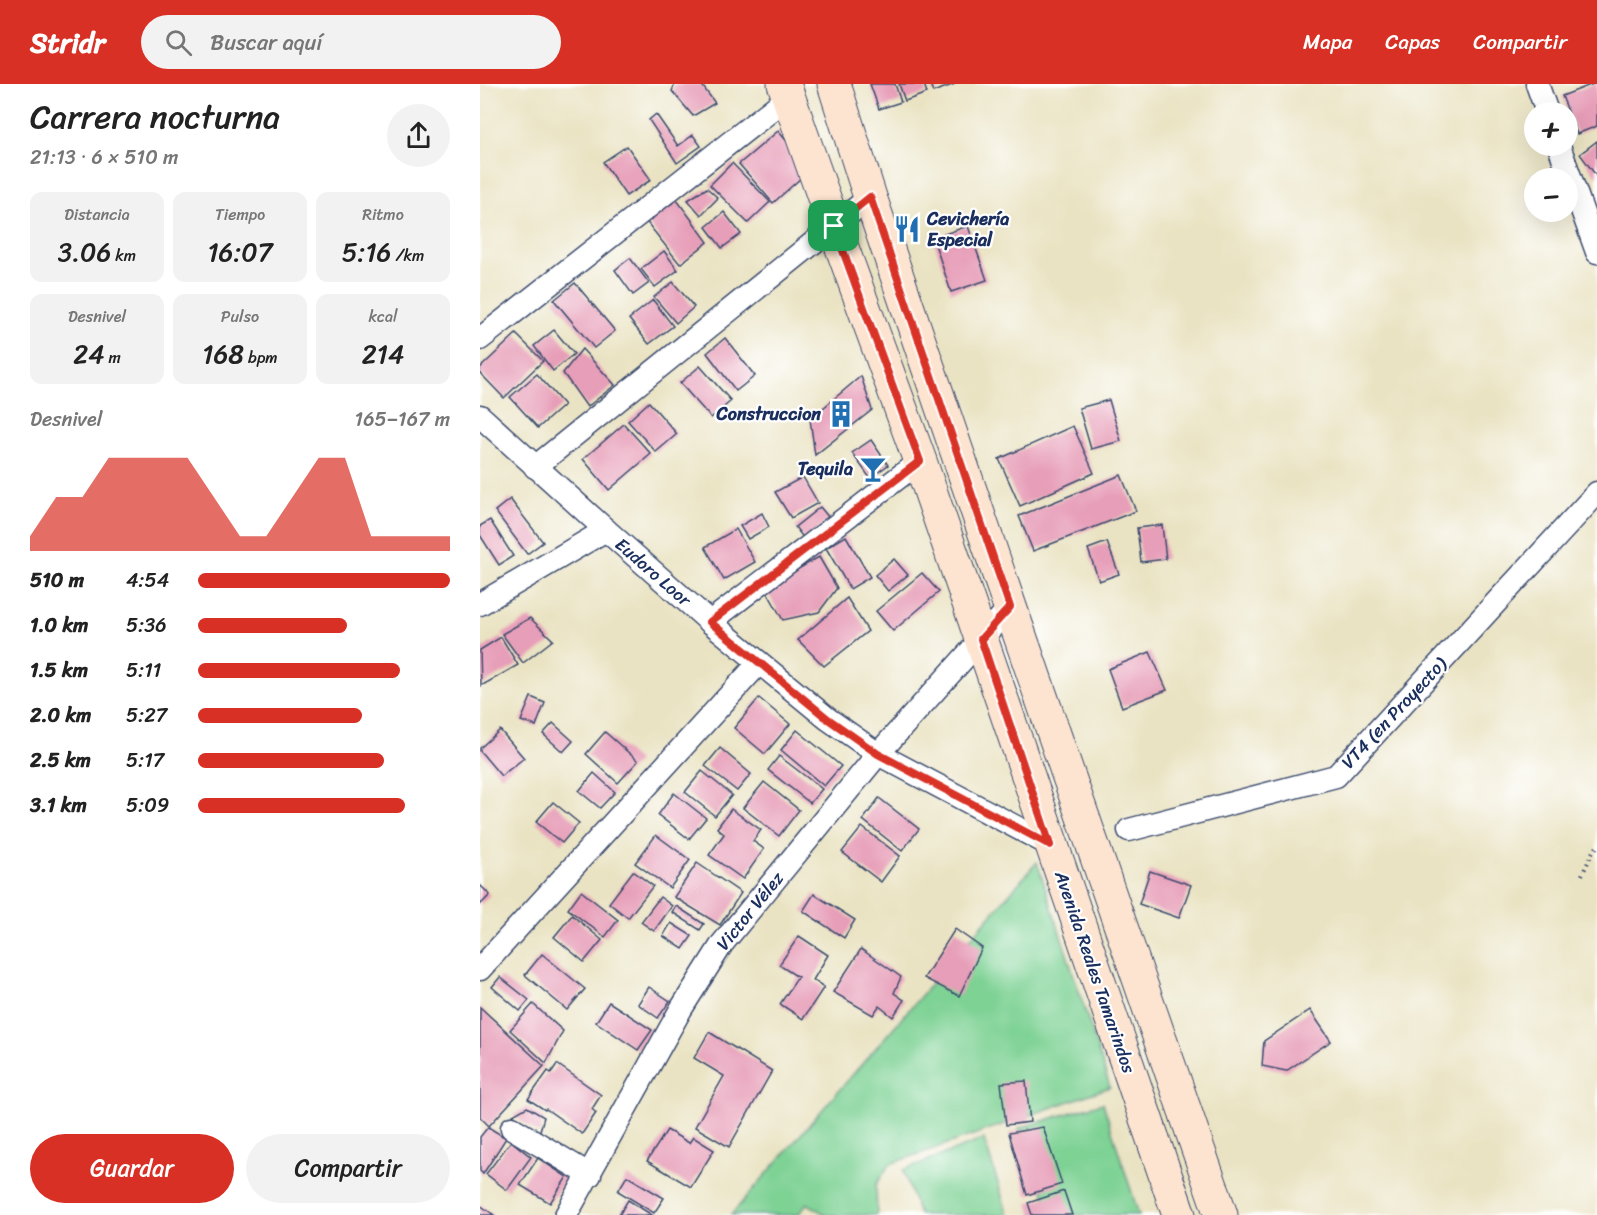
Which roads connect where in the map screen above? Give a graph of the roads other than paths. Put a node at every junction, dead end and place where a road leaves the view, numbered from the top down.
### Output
1 (834, 84) edge
2 (1537, 84) edge
3 (786, 91) edge
4 (1543, 102) edge
5 (1563, 156) edge
6 (870, 197) junction
7 (834, 226) junction
8 (1597, 252) edge
9 (480, 339) edge
10 (480, 416) edge
11 (920, 461) junction
12 (535, 466) junction
13 (1597, 493) edge
14 (606, 530) junction
15 (480, 604) edge
16 (1010, 607) junction
17 (710, 622) junction
18 (981, 639) junction
19 (759, 663) junction
20 (878, 754) junction
21 (1129, 830) dead end
22 (1050, 845) junction
23 (480, 969) edge
24 (512, 1128) dead end
25 (590, 1174) junction
26 (566, 1215) edge
27 (1179, 1215) edge
28 (1221, 1215) edge

1 - 6 main road
2 - 4 street
3 - 7 main road, Avenida Reales Tamarindos
3 - 9 street
5 - 8 street
6 - 7 street
6 - 16 main road
7 - 11 main road, Avenida Reales Tamarindos
7 - 12 street
10 - 12 street, Eudoro Loor
11 - 17 street
11 - 18 main road, Avenida Reales Tamarindos
12 - 14 street, Eudoro Loor
13 - 21 street, VT4 (en Proyecto)
14 - 15 street
14 - 17 street, Eudoro Loor
16 - 18 street, Victor Vélez
16 - 28 main road
17 - 19 street, Eudoro Loor
18 - 20 street, Victor Vélez
18 - 22 main road, Avenida Reales Tamarindos
19 - 20 street, Eudoro Loor
19 - 23 street
20 - 22 street, Eudoro Loor
20 - 25 street, Victor Vélez
22 - 27 main road, Avenida Reales Tamarindos
24 - 25 street
25 - 26 street, Victor Vélez

